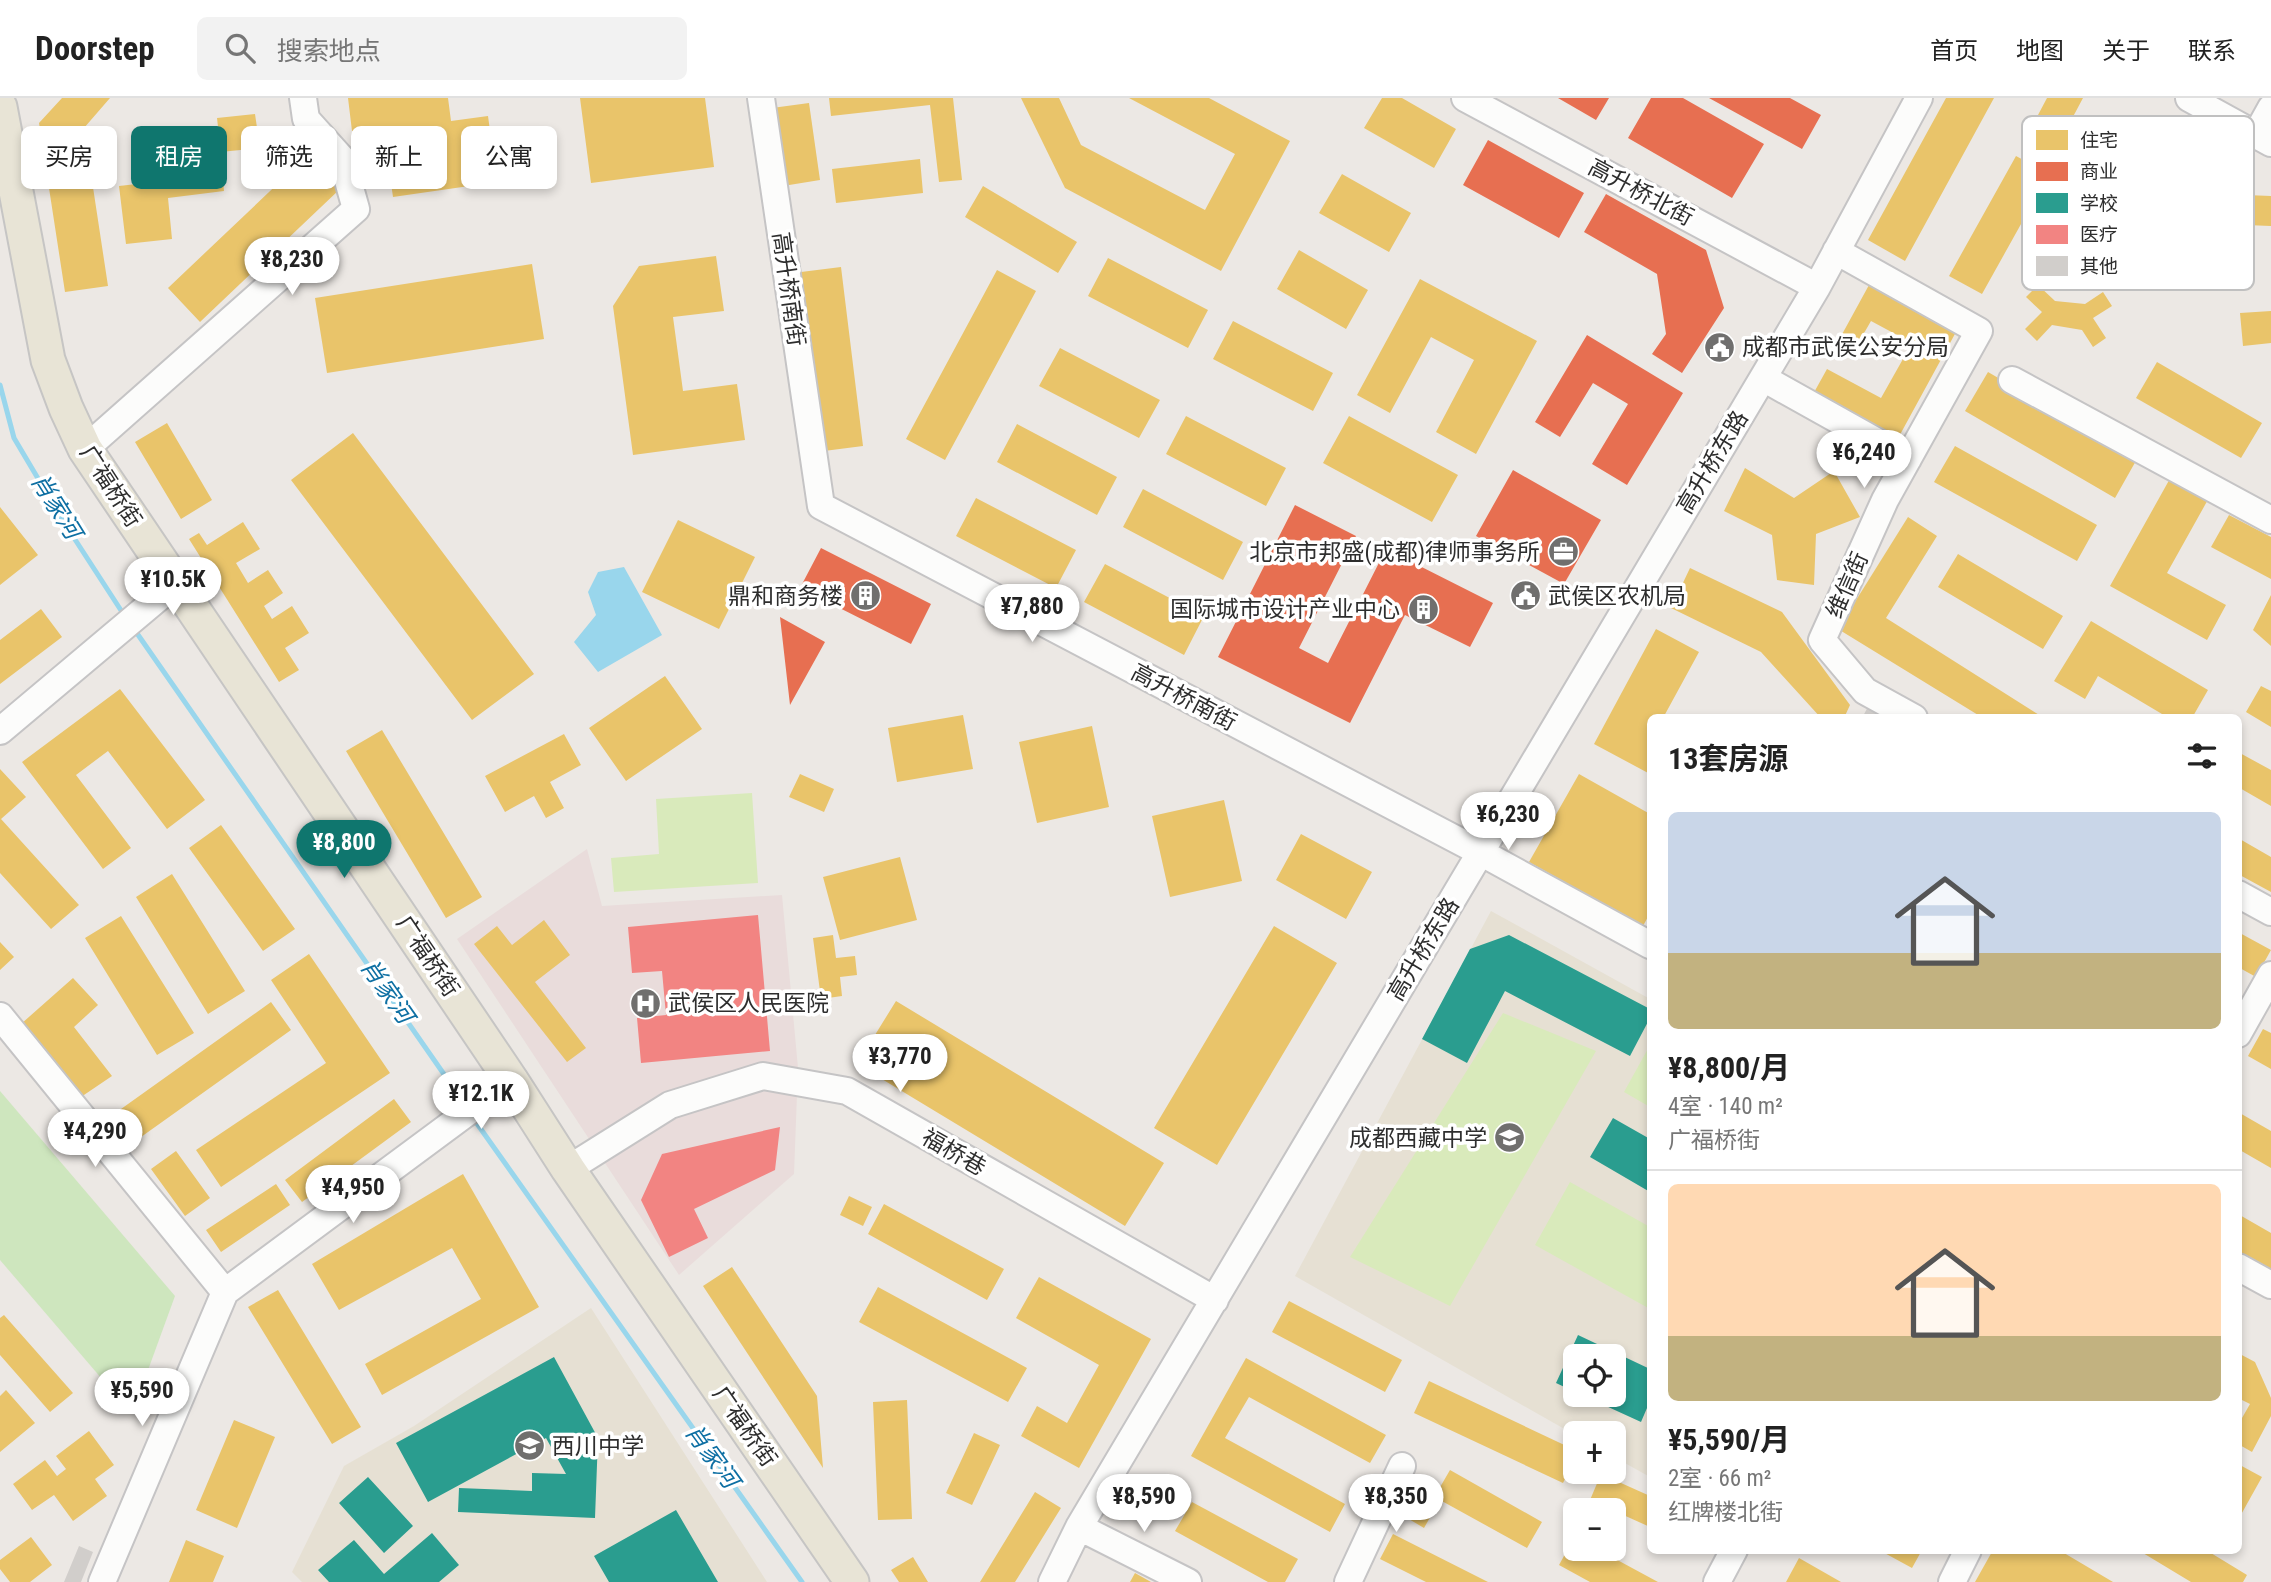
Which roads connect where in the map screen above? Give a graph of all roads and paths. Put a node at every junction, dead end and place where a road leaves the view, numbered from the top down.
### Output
1 (303, 98) edge
2 (761, 98) edge
3 (1465, 98) edge
4 (1919, 98) edge
5 (2189, 98) edge
6 (0, 107) edge
7 (2271, 108) edge
8 (2222, 116) edge
9 (2264, 139) edge
10 (1836, 251) junction
11 (1817, 287) junction
12 (1763, 378) junction
13 (2012, 380) dead end
14 (85, 449) junction
15 (1908, 459) junction
16 (2271, 520) edge
17 (176, 583) junction
18 (1907, 714) edge
19 (0, 731) edge
20 (1480, 852) junction
21 (2242, 896) edge
22 (2271, 912) edge
23 (1647, 943) edge
24 (2271, 975) edge
25 (2, 1021) edge
26 (2242, 1027) edge
27 (511, 1080) junction
28 (568, 1169) junction
29 (2242, 1269) edge
30 (2271, 1284) edge
31 (225, 1292) junction
32 (1215, 1300) junction
33 (1402, 1466) dead end
34 (1079, 1527) junction
35 (1732, 1554) edge
36 (1966, 1554) edge
37 (102, 1582) edge
38 (852, 1582) edge
39 (1052, 1582) edge
40 (1188, 1582) edge
41 (1348, 1582) edge
42 (1717, 1582) edge
43 (1952, 1582) edge

1 - 14 street
2 - 20 street, 高升桥南街
3 - 11 street, 高升桥北街
4 - 10 street, 高升桥东路
5 - 8 street
6 - 14 main road, 广福桥街
7 - 9 street
10 - 11 street, 高升桥东路
10 - 15 street, 维信街
11 - 12 street, 高升桥东路
12 - 15 street
12 - 20 street, 高升桥东路
13 - 16 street
14 - 17 main road, 广福桥街
15 - 18 street, 维信街
17 - 19 street
17 - 27 main road, 广福桥街
20 - 23 street, 高升桥南街
20 - 32 street, 高升桥东路
21 - 22 street
24 - 26 street
25 - 31 street
27 - 28 main road, 广福桥街
27 - 31 street
28 - 32 street, 福桥巷
28 - 38 main road, 广福桥街
29 - 30 street
31 - 37 street
32 - 34 street, 高升桥东路
33 - 41 street
34 - 39 street, 高升桥东路
34 - 40 street
35 - 42 street
36 - 43 street

